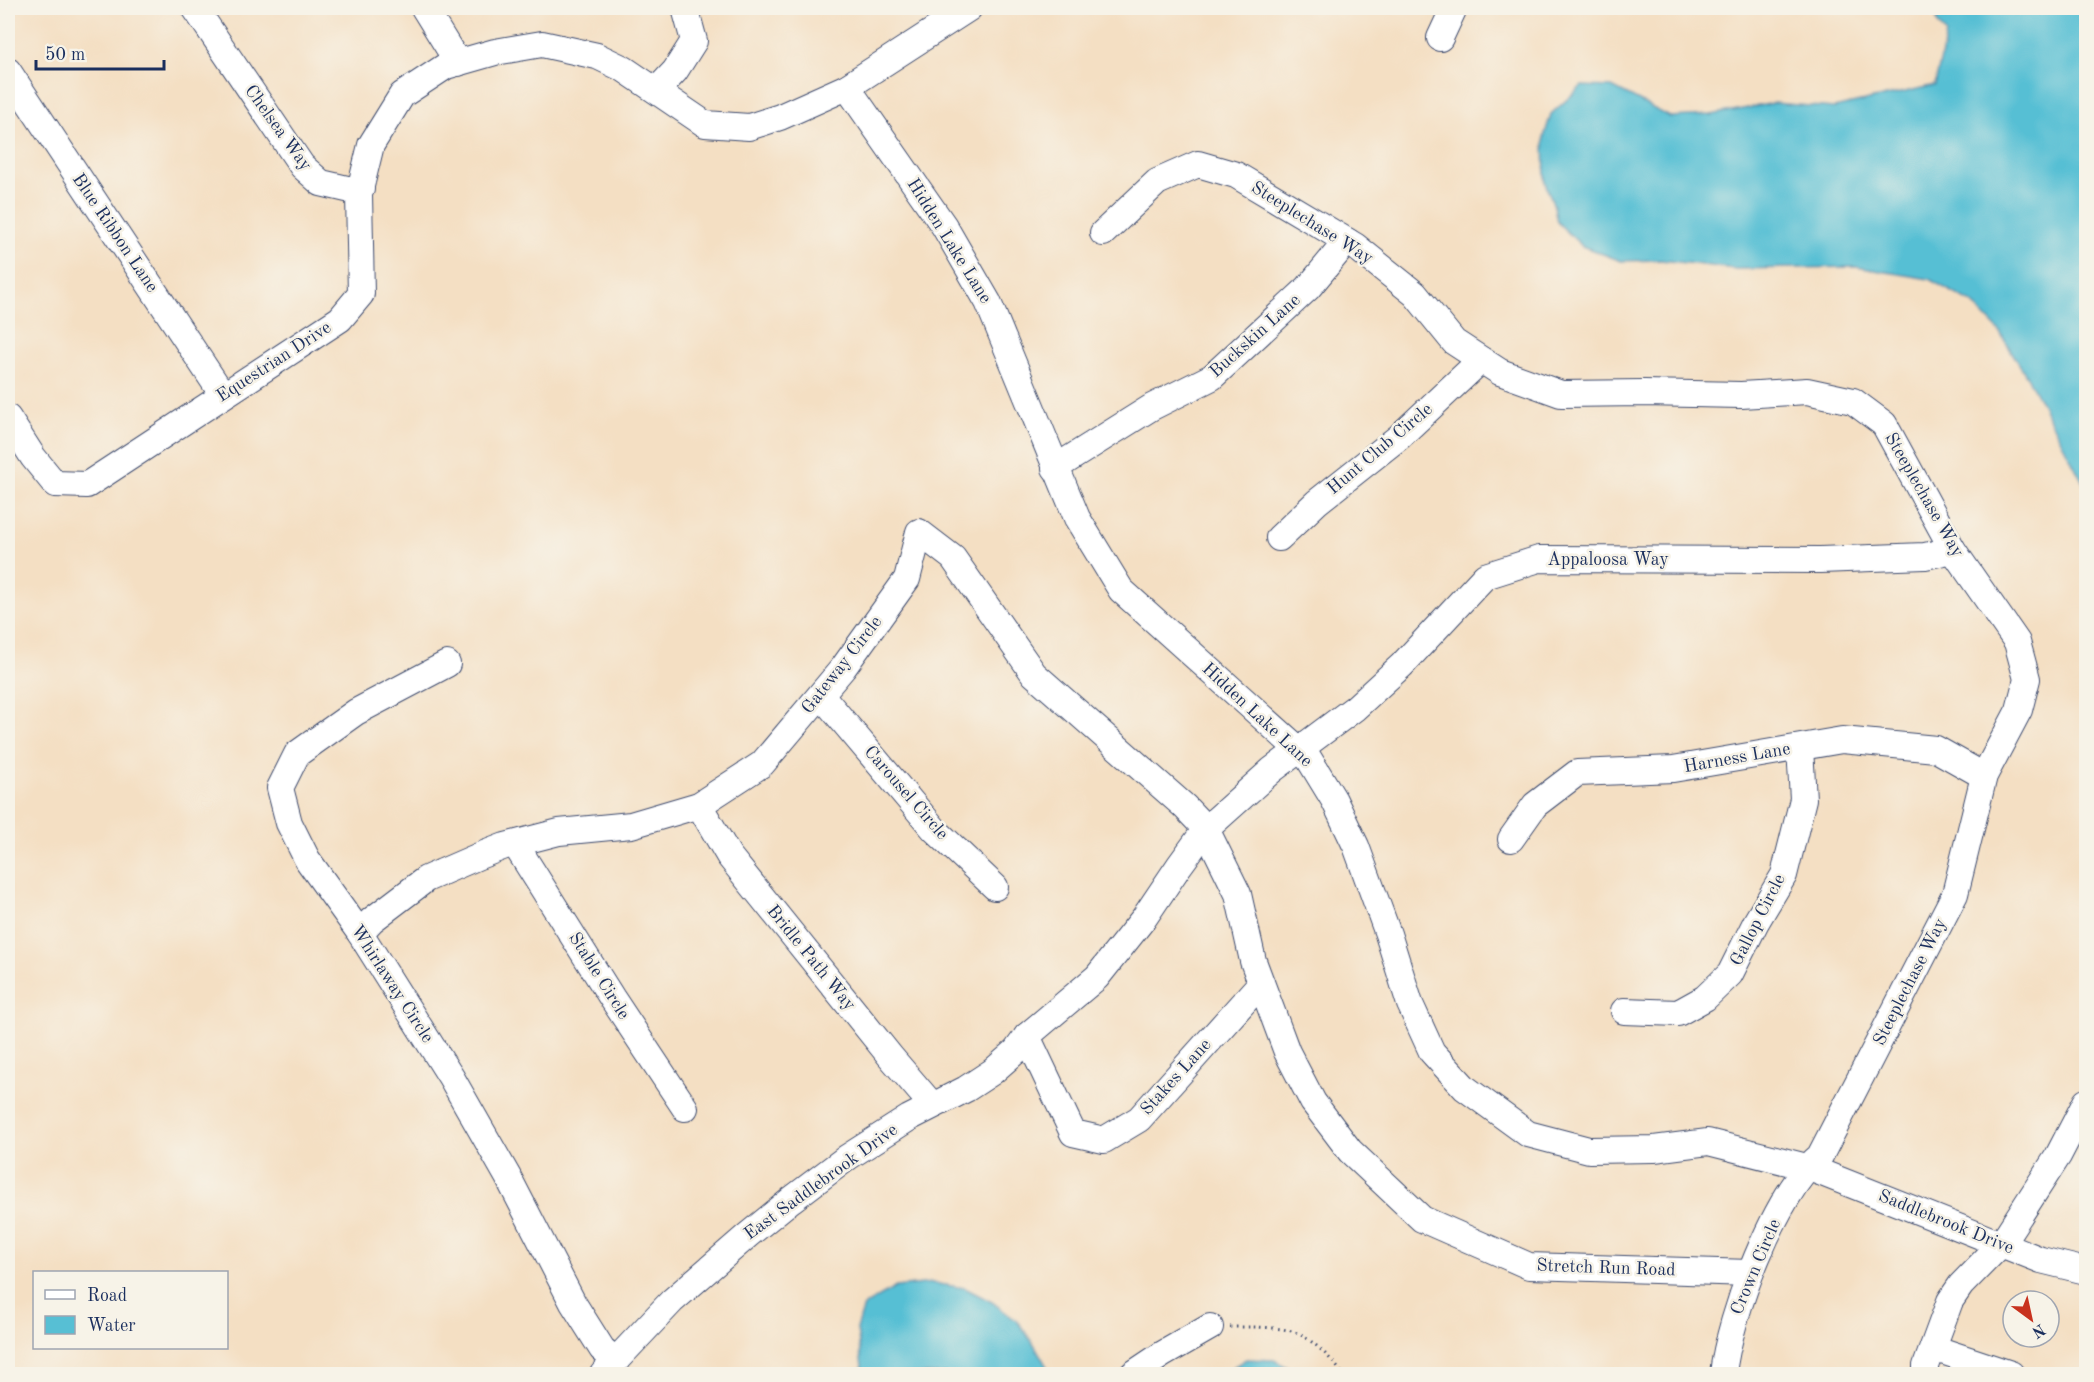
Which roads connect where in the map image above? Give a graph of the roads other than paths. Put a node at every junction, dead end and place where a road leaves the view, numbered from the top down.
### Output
1 (195, 8) edge
2 (423, 8) edge
3 (685, 8) edge
4 (969, 8) edge
5 (1454, 8) edge
6 (1440, 38) dead end
7 (458, 63) junction
8 (8, 71) edge
9 (847, 87) junction
10 (657, 90) junction
11 (361, 189) junction
12 (1103, 233) dead end
13 (1347, 242) junction
14 (1480, 360) junction
15 (223, 395) junction
16 (8, 418) edge
17 (1055, 468) junction
18 (1280, 538) dead end
19 (1953, 550) junction
20 (447, 664) dead end
21 (821, 695) junction
22 (1800, 748) junction
23 (1298, 749) junction
24 (1984, 776) junction
25 (699, 806) junction
26 (1206, 829) junction
27 (1511, 839) dead end
28 (515, 844) junction
29 (995, 887) dead end
30 (360, 933) junction
31 (1261, 983) junction
32 (1624, 1011) dead end
33 (1027, 1036) junction
34 (2086, 1102) edge
35 (932, 1105) junction
36 (685, 1108) dead end
37 (2076, 1143) edge
38 (1807, 1167) junction
39 (2001, 1244) junction
40 (2086, 1271) edge
41 (1750, 1273) junction
42 (1210, 1327) road end
43 (1933, 1348) junction
44 (610, 1368) edge
45 (1133, 1374) edge
46 (1723, 1374) edge
47 (1926, 1374) edge
48 (2011, 1374) edge

1 - 11 street, Chelsea Way
2 - 7 street
3 - 10 street
4 - 9 street, Equestrian Drive
5 - 6 street
7 - 10 street, Equestrian Drive
7 - 11 street, Equestrian Drive
8 - 15 street, Blue Ribbon Lane
9 - 10 street, Equestrian Drive
9 - 17 street, Hidden Lake Lane
11 - 15 street, Equestrian Drive
12 - 13 street, Steeplechase Way
13 - 14 street, Steeplechase Way
13 - 17 street, Buckskin Lane
14 - 18 street, Hunt Club Circle
14 - 19 street, Steeplechase Way
15 - 16 street, Equestrian Drive
17 - 23 street, Hidden Lake Lane
19 - 23 street, Appaloosa Way
19 - 24 street, Steeplechase Way
20 - 30 street, Whirlaway Circle
21 - 25 street, Gateway Circle
21 - 26 street, Gateway Circle
21 - 29 street, Carousel Circle
22 - 24 street, Harness Lane
22 - 27 street, Harness Lane
22 - 32 street, Gallop Circle
23 - 26 street, East Saddlebrook Drive
23 - 38 street, Hidden Lake Lane
24 - 38 street, Steeplechase Way
25 - 28 street, Gateway Circle
25 - 35 street, Bridle Path Way
26 - 31 street, Stretch Run Road
26 - 33 street, East Saddlebrook Drive
28 - 30 street, Gateway Circle
28 - 36 street, Stable Circle
30 - 44 street, Whirlaway Circle
31 - 33 street, Stakes Lane
31 - 41 street, Stretch Run Road
33 - 35 street, East Saddlebrook Drive
34 - 37 street
35 - 44 street, East Saddlebrook Drive
37 - 39 street
38 - 39 street, Saddlebrook Drive
38 - 41 street, Crown Circle
39 - 40 street, Saddlebrook Drive
39 - 43 street
41 - 46 street, Crown Circle
42 - 45 street
43 - 47 street
43 - 48 street

